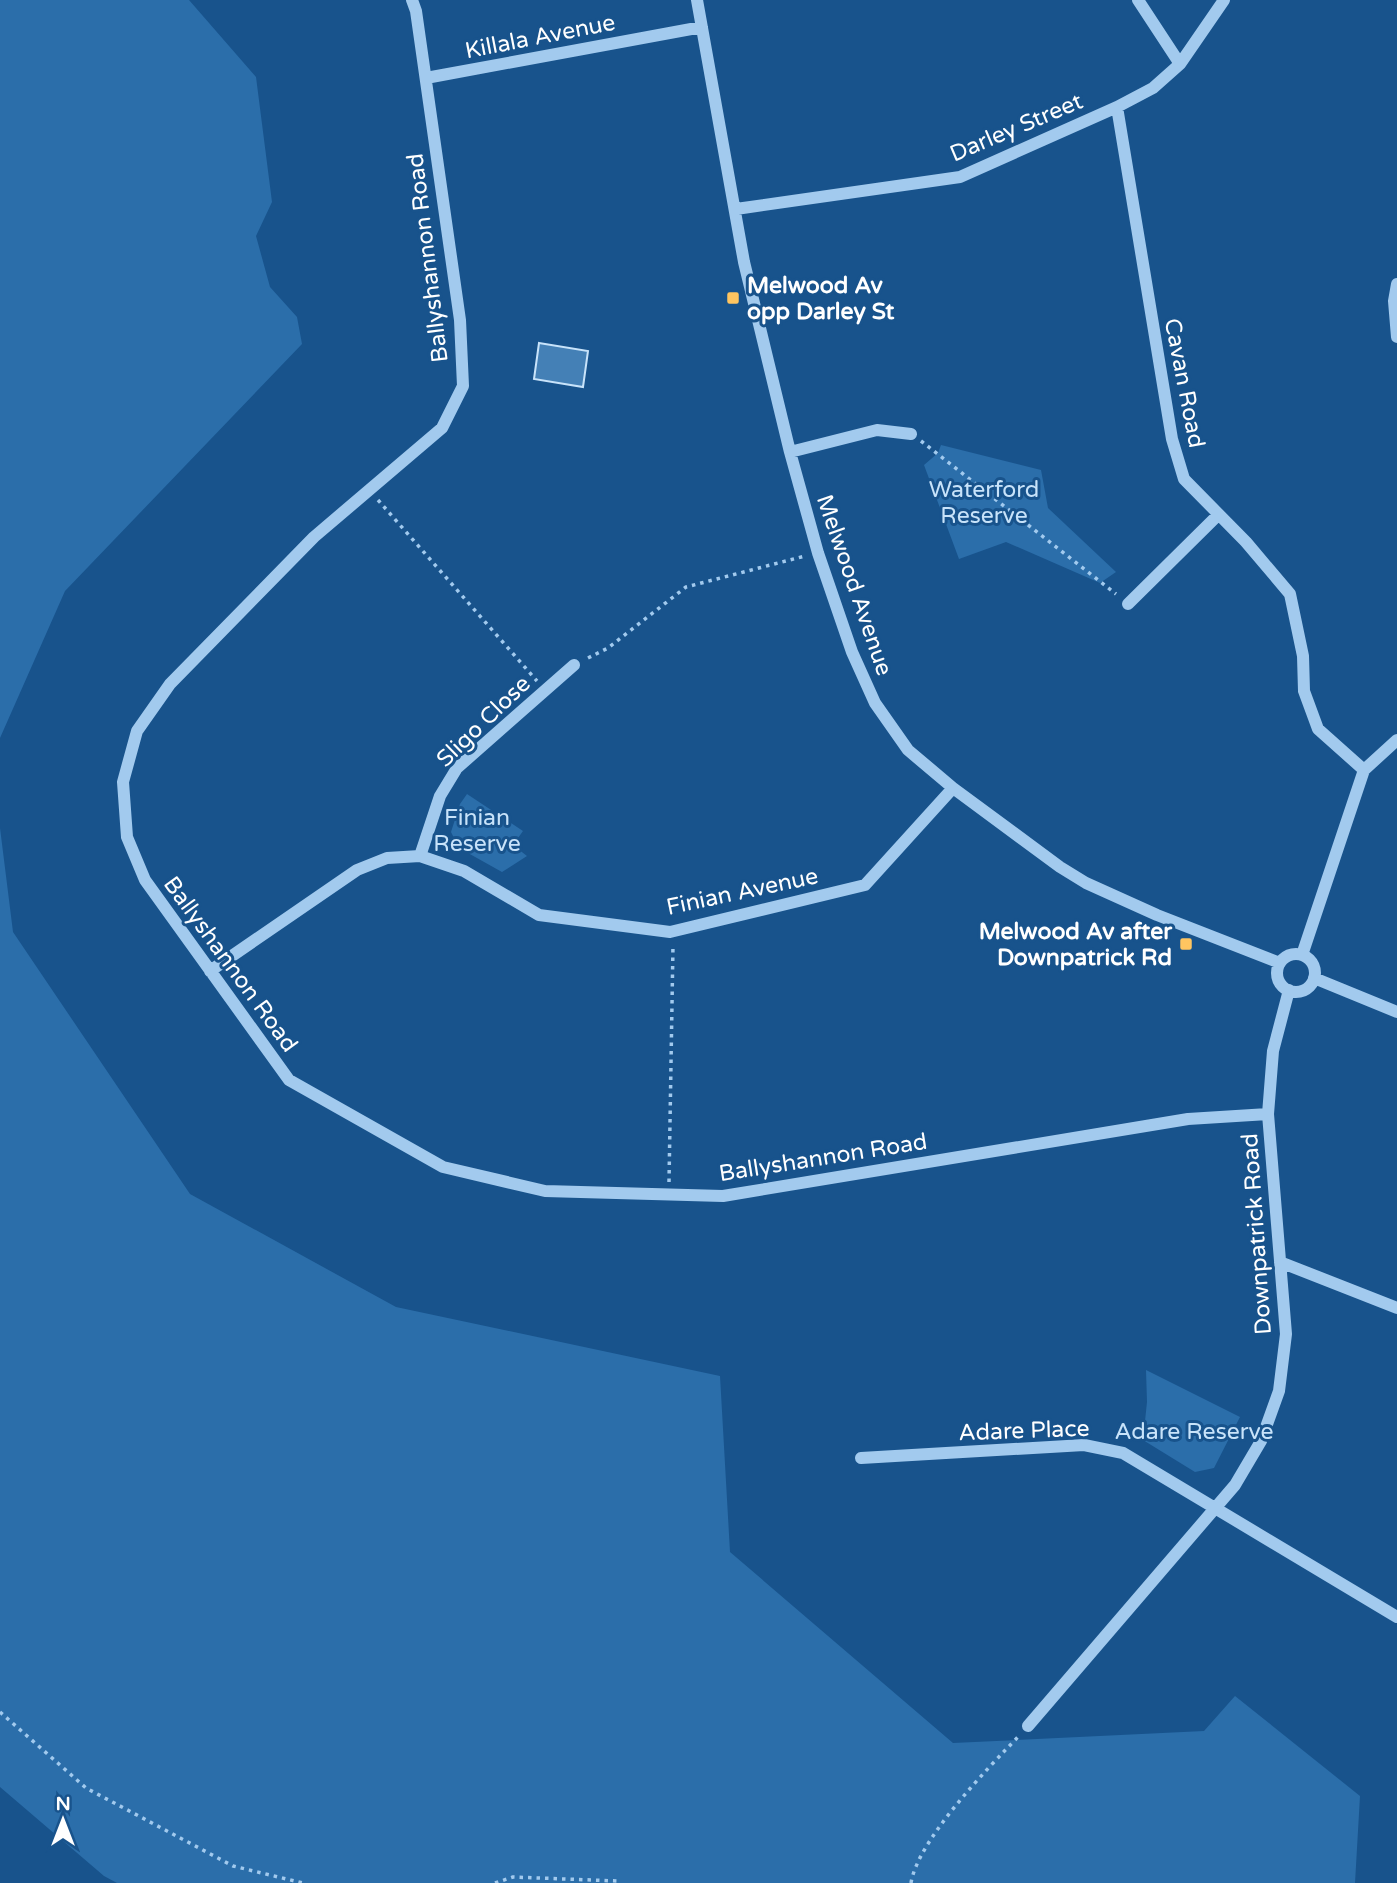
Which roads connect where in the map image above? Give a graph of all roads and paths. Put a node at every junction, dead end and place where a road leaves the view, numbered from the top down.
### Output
1 (412, 0) edge
2 (697, 0) edge
3 (1138, 0) edge
4 (1224, 0) edge
5 (702, 27) junction
6 (1180, 64) junction
7 (426, 78) junction
8 (1117, 107) junction
9 (736, 209) junction
10 (1397, 284) edge
11 (1397, 337) edge
12 (911, 433) joint
13 (790, 452) junction
14 (370, 491) junction
15 (1218, 515) junction
16 (818, 553) junction
17 (1128, 604) joint
18 (574, 665) joint
19 (545, 690) junction
20 (1397, 740) edge
21 (1364, 770) junction
22 (953, 788) junction
23 (420, 856) junction
24 (670, 932) junction
25 (1301, 955) junction
26 (1280, 963) junction
27 (210, 971) junction
28 (1314, 978) junction
29 (1289, 990) junction
30 (1397, 1012) edge
31 (1268, 1114) junction
32 (667, 1195) junction
33 (1280, 1262) junction
34 (1397, 1308) edge
35 (860, 1458) dead end
36 (1215, 1508) junction
37 (1397, 1617) edge
38 (0, 1712) edge
39 (1028, 1726) joint
40 (303, 1883) edge
41 (495, 1883) edge
42 (621, 1883) edge
43 (911, 1883) edge

1 - 7 street, Ballyshannon Road
2 - 5 street, Melwood Avenue
3 - 6 street
4 - 6 street, Darley Street
5 - 7 street, Killala Avenue
5 - 9 street, Melwood Avenue
6 - 8 street, Darley Street
7 - 14 street, Ballyshannon Road
8 - 9 street, Darley Street
8 - 15 street, Cavan Road
9 - 13 street, Melwood Avenue
10 - 11 street
12 - 13 street
12 - 17 path
13 - 16 street, Melwood Avenue
14 - 19 path
14 - 27 street, Ballyshannon Road
15 - 17 street
15 - 21 street, Cavan Road
16 - 18 path
16 - 22 street, Melwood Avenue
18 - 19 street, Sligo Close
19 - 23 street, Sligo Close
20 - 21 street
21 - 25 street
22 - 24 street, Finian Avenue
22 - 26 street, Melwood Avenue
23 - 24 street, Finian Avenue
23 - 27 street, Finian Avenue
24 - 32 path
25 - 26 street
25 - 28 street
26 - 29 street
27 - 32 street, Ballyshannon Road
28 - 29 street
28 - 30 street
29 - 31 street, Downpatrick Road
31 - 32 street, Ballyshannon Road
31 - 33 street, Downpatrick Road
33 - 34 street
33 - 36 street, Downpatrick Road
35 - 36 street, Adare Place
36 - 37 street, Adare Place
36 - 39 street, Downpatrick Road
38 - 40 path
39 - 43 path
41 - 42 path

